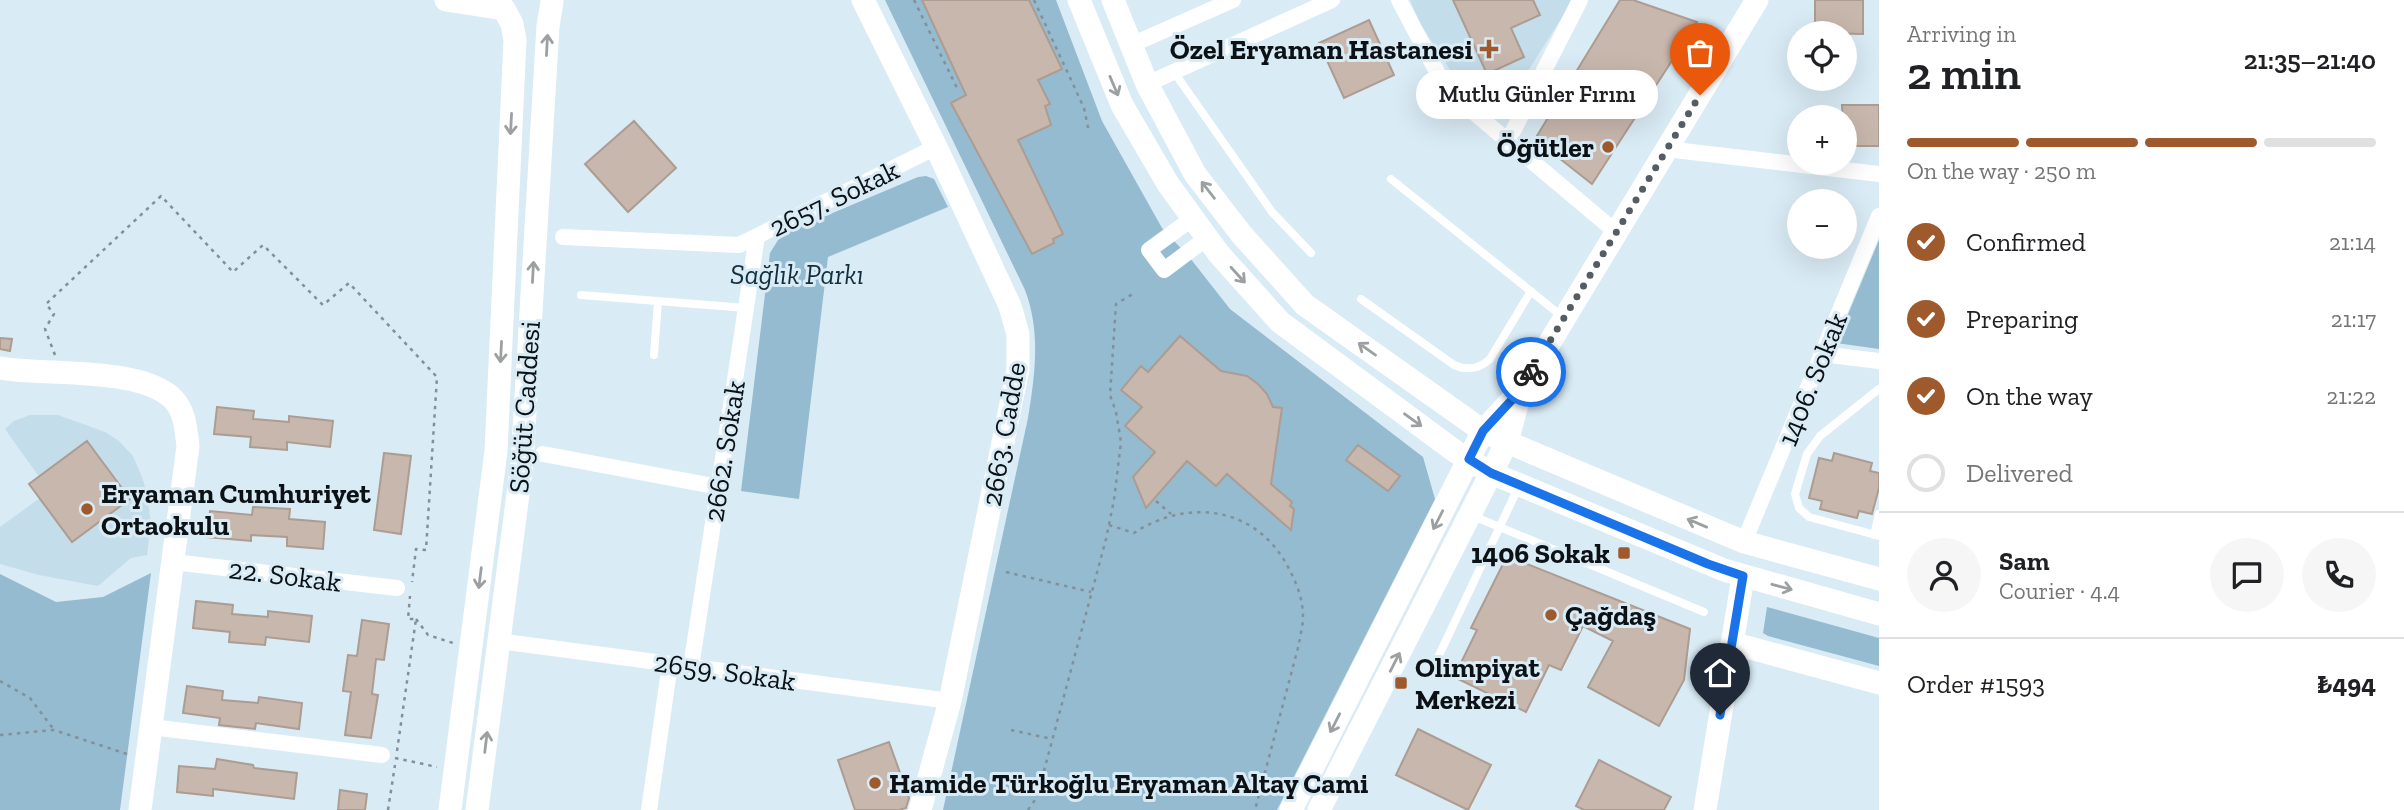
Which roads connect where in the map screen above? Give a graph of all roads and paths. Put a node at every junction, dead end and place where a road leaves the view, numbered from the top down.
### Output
1 (446, 0) edge
2 (863, 0) edge
3 (914, 0) edge
4 (1034, 0) edge
5 (1079, 0) edge
6 (1113, 0) edge
7 (1233, 0) edge
8 (1332, 0) edge
9 (1399, 0) edge
10 (1580, 0) edge
11 (1757, 0) edge
12 (554, 1) edge
13 (501, 5) edge
14 (1131, 45) junction
15 (1102, 57) junction
16 (1174, 72) junction
17 (1147, 84) junction
18 (957, 88) dead end
19 (1089, 132) dead end
20 (1508, 141) junction
21 (936, 147) junction
22 (1667, 149) junction
23 (1879, 174) edge
24 (1391, 179) dead end
25 (1879, 216) edge
26 (1193, 218) junction
27 (1616, 232) junction
28 (757, 236) junction
29 (563, 237) dead end
30 (1207, 238) junction
31 (1311, 253) dead end
32 (1531, 291) junction
33 (1136, 292) dead end
34 (581, 295) dead end
35 (1361, 299) dead end
36 (658, 301) junction
37 (746, 308) junction
38 (1564, 318) junction
39 (52, 347) dead end
40 (1822, 354) junction
41 (654, 355) dead end
42 (1879, 361) edge
43 (0, 368) edge
44 (1879, 389) edge
45 (1521, 390) junction
46 (1483, 431) junction
47 (1507, 442) junction
48 (543, 454) dead end
49 (1469, 459) junction
50 (1491, 473) junction
51 (1519, 485) junction
52 (719, 486) junction
53 (1156, 501) dead end
54 (1171, 514) junction
55 (1879, 514) edge
56 (1470, 515) junction
57 (1109, 525) junction
58 (1500, 528) junction
59 (1876, 536) edge
60 (1744, 542) junction
61 (173, 562) junction
62 (1006, 572) dead end
63 (1743, 576) junction
64 (1879, 579) edge
65 (407, 588) junction
66 (1092, 592) junction
67 (1704, 612) dead end
68 (1879, 614) edge
69 (416, 620) junction
70 (499, 641) junction
71 (1732, 643) junction
72 (471, 649) junction
73 (670, 664) junction
74 (691, 667) junction
75 (1432, 670) dead end
76 (0, 681) edge
77 (1879, 683) edge
78 (950, 701) junction
79 (151, 727) junction
80 (54, 730) junction
81 (1011, 730) dead end
82 (0, 735) edge
83 (1052, 739) junction
84 (389, 757) junction
85 (146, 760) junction
86 (455, 771) junction
87 (1034, 808) edge
88 (140, 810) edge
89 (388, 810) edge
90 (450, 810) edge
91 (477, 810) edge
92 (649, 810) edge
93 (920, 810) edge
94 (1028, 810) edge
95 (1255, 810) edge
96 (1291, 810) edge
97 (1319, 810) edge
98 (1705, 810) edge

1 - 13 main road
2 - 21 main road, 2663. Cadde
3 - 18 path
4 - 19 path
5 - 15 main road
6 - 14 main road
7 - 14 street
8 - 16 street
9 - 20 street
10 - 20 street
11 - 22 main road
12 - 13 main road
70 -> 12 main road, Söğüt Caddesi
13 -> 72 main road, Söğüt Caddesi
14 - 15 main road
14 - 17 main road
15 -> 26 main road
16 - 17 street
16 - 31 lane
46 -> 17 main road
20 - 27 street
21 - 28 street, 2657. Sokak
21 - 78 main road, 2663. Cadde
22 - 23 street
22 - 27 main road
24 - 32 lane
25 - 40 street, 1406. Sokak
26 - 30 main road
26 - 30 street
27 - 38 main road
28 - 29 street, 2657. Sokak
28 - 37 street, 2662. Sokak
30 -> 49 main road
32 - 35 lane
32 - 38 lane
33 - 57 path
34 - 36 lane
36 - 37 lane
36 - 41 lane
37 - 52 street, 2662. Sokak
38 - 45 main road
39 - 65 path
40 - 42 street
40 - 60 street, 1406. Sokak
43 - 61 main road
44 - 59 lane
45 - 46 main road
45 - 47 main road
46 - 47 main road
46 - 49 main road
47 - 50 main road
60 -> 47 main road
48 - 52 street
49 - 50 main road
49 -> 96 main road
50 - 51 main road
50 - 56 main road
51 - 58 lane
51 - 63 main road
52 - 74 street, 2662. Sokak
53 - 54 path
54 - 57 path
54 - 95 path
55 - 59 lane
56 - 58 lane
97 -> 56 main road
57 - 66 path
58 - 67 lane
58 - 75 lane
60 - 64 main road
61 - 65 street, 22. Sokak
61 - 79 main road
62 - 66 path
63 -> 68 main road
63 - 71 main road
65 - 69 path
66 - 83 path
69 - 72 path
69 - 84 path
70 - 73 street, 2659. Sokak
91 -> 70 main road, Söğüt Caddesi
71 - 77 main road
71 - 98 main road
72 - 86 main road, Söğüt Caddesi
73 - 74 street, 2659. Sokak
73 - 92 street
74 - 78 street, 2659. Sokak
76 - 80 path
78 - 93 main road, 2663. Cadde
79 - 84 street
79 - 85 main road
80 - 82 path
80 - 85 path
81 - 83 path
83 - 87 path
84 - 86 path
84 - 89 path
85 - 88 main road
86 - 90 main road, Söğüt Caddesi
87 - 94 path

